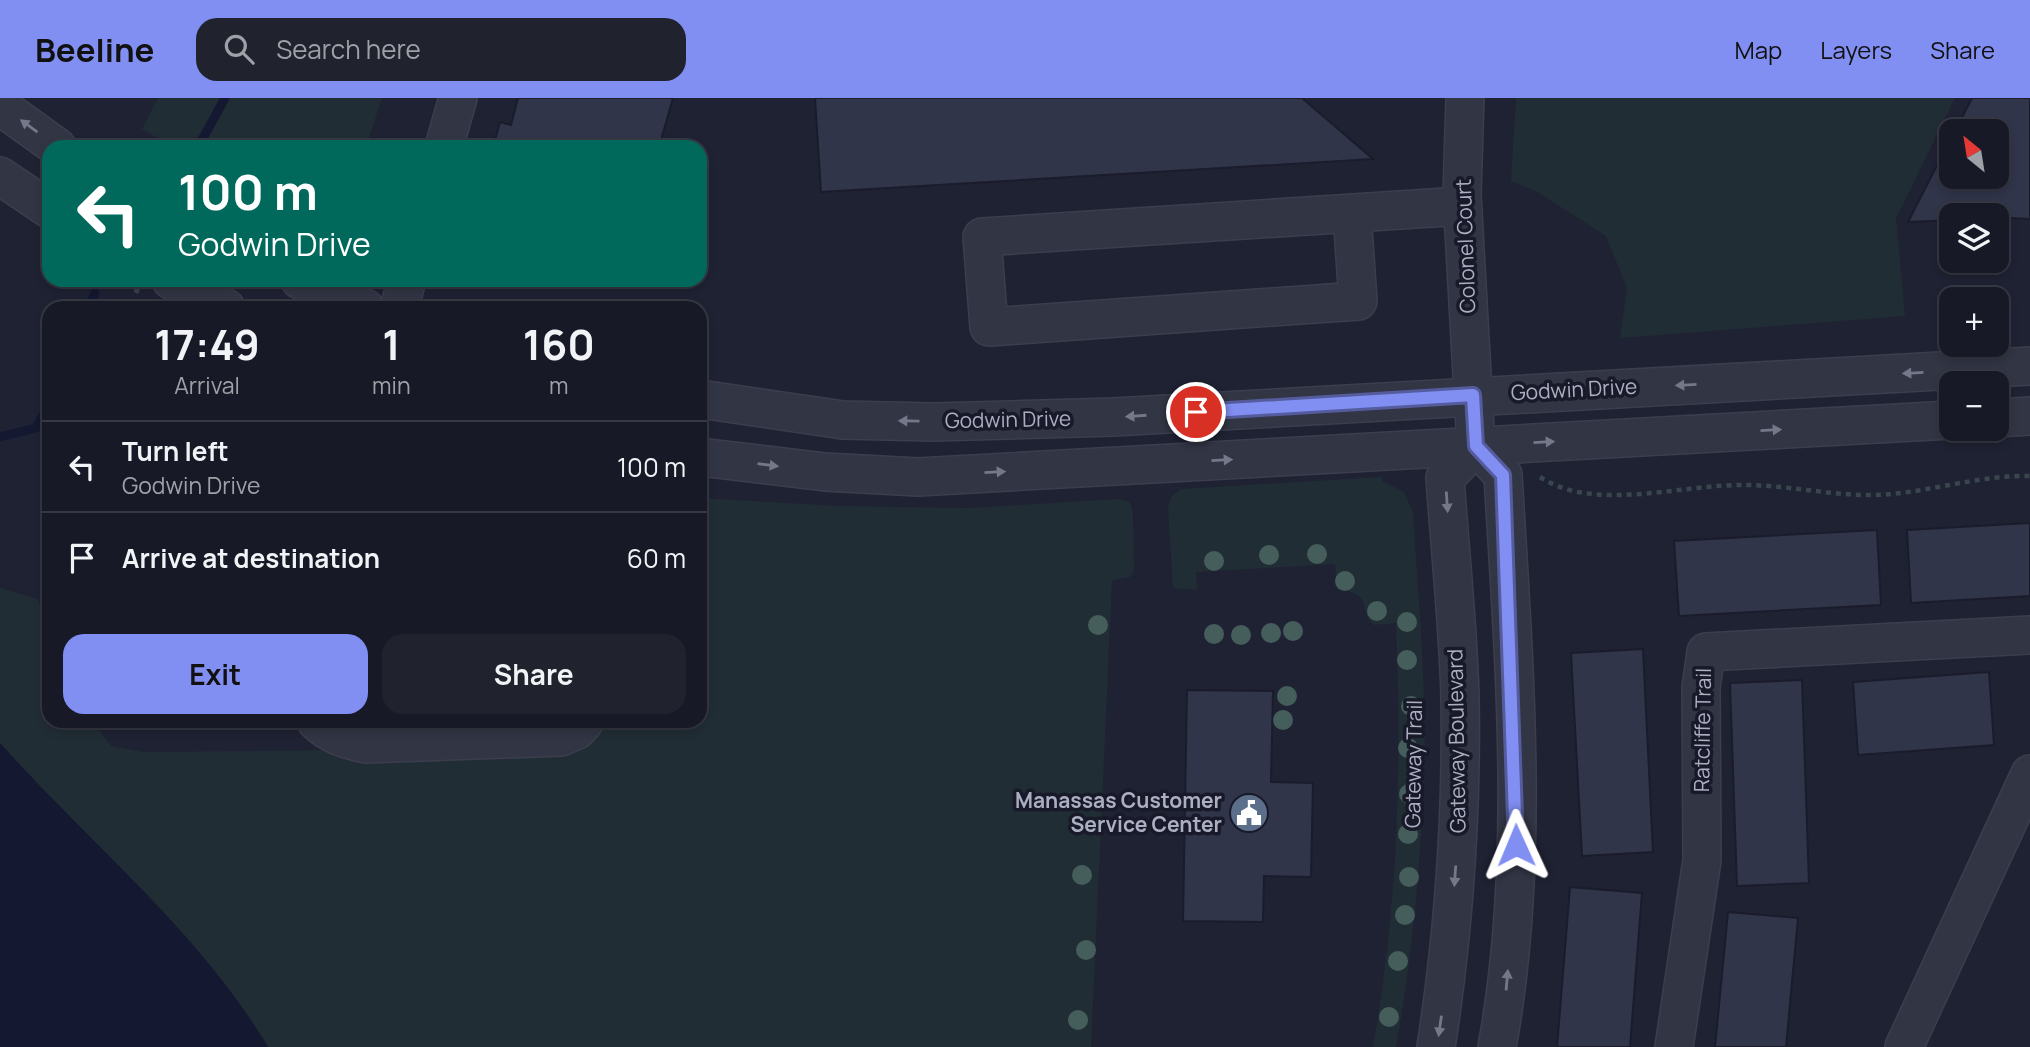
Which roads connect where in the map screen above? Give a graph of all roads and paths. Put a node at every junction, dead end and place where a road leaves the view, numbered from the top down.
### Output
1 (458, 98) edge
2 (1465, 98) edge
3 (0, 106) edge
4 (47, 140) edge
5 (446, 140) edge
6 (0, 176) edge
7 (42, 204) edge
8 (1462, 206) junction
9 (1352, 213) junction
10 (185, 287) edge
11 (316, 287) edge
12 (212, 301) edge
13 (349, 301) edge
14 (2030, 366) edge
15 (1473, 395) junction
16 (707, 399) edge
17 (2030, 416) edge
18 (2009, 417) edge
19 (1939, 421) edge
20 (1476, 446) junction
21 (707, 458) edge
22 (1534, 473) dead end
23 (2030, 476) edge
24 (2030, 635) edge
25 (323, 728) edge
26 (580, 728) edge
27 (2030, 774) edge
28 (1436, 1047) edge
29 (1497, 1047) edge
30 (1674, 1047) edge
31 (1904, 1047) edge

1 - 5 street
2 - 8 street, Colonel Court
4 -> 3 street
6 - 7 street
8 - 9 street
8 - 15 street, Colonel Court
9 - 9 street
10 - 12 street
11 - 13 street
14 -> 15 street, Godwin Drive
15 -> 16 street, Godwin Drive
15 - 20 street
17 - 18 street
20 -> 19 street
21 -> 20 street
20 -> 28 street, Gateway Boulevard
29 -> 20 street
22 - 23 path
24 - 30 street, Ratcliffe Trail
25 - 26 street
27 - 31 street

